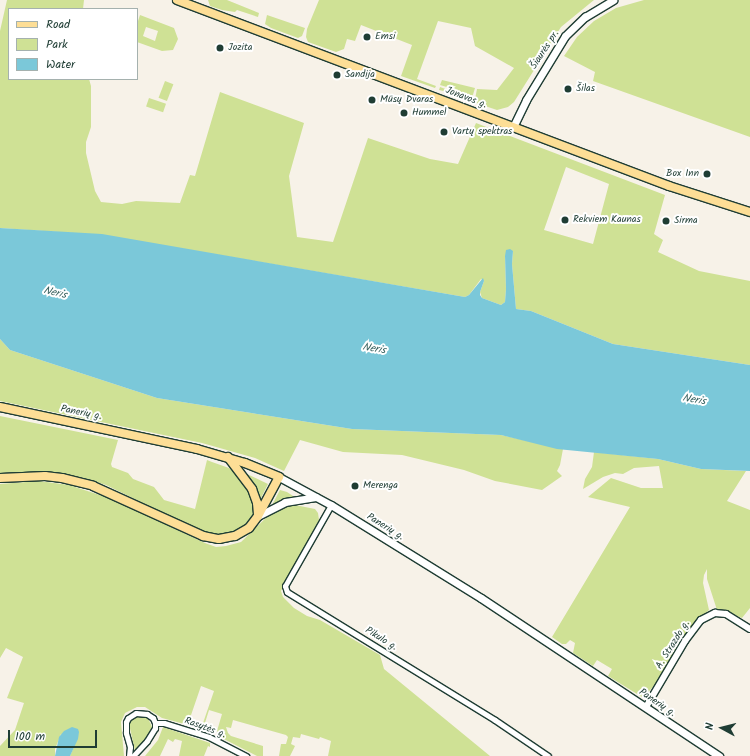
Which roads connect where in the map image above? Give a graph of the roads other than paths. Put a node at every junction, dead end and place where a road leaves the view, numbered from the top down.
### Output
1 (177, 0) edge
2 (613, 0) edge
3 (514, 127) junction
4 (750, 212) edge
5 (0, 407) edge
6 (228, 457) junction
7 (279, 477) junction
8 (0, 478) edge
9 (317, 497) junction
10 (331, 505) junction
11 (258, 516) junction
12 (750, 629) edge
13 (646, 707) junction
14 (155, 723) junction
15 (129, 756) edge
16 (133, 756) edge
17 (246, 756) edge
18 (548, 756) edge
19 (719, 756) edge

1 - 3 main road, Jonavos g.
2 - 3 main road, Šiaurės pr.
3 - 4 main road, Jonavos g.
5 - 6 main road, Panerių g.
6 - 7 main road, Panerių g.
6 - 11 main road
7 - 9 main road, Panerių g.
7 - 11 main road
8 - 11 main road
9 - 10 main road, Panerių g.
9 - 11 main road
10 - 13 main road, Panerių g.
10 - 18 street, Pikulo g.
12 - 13 street, A. Strazdo g.
13 - 19 main road, Panerių g.
14 - 15 street
14 - 16 street
14 - 17 street, Rasytės g.

